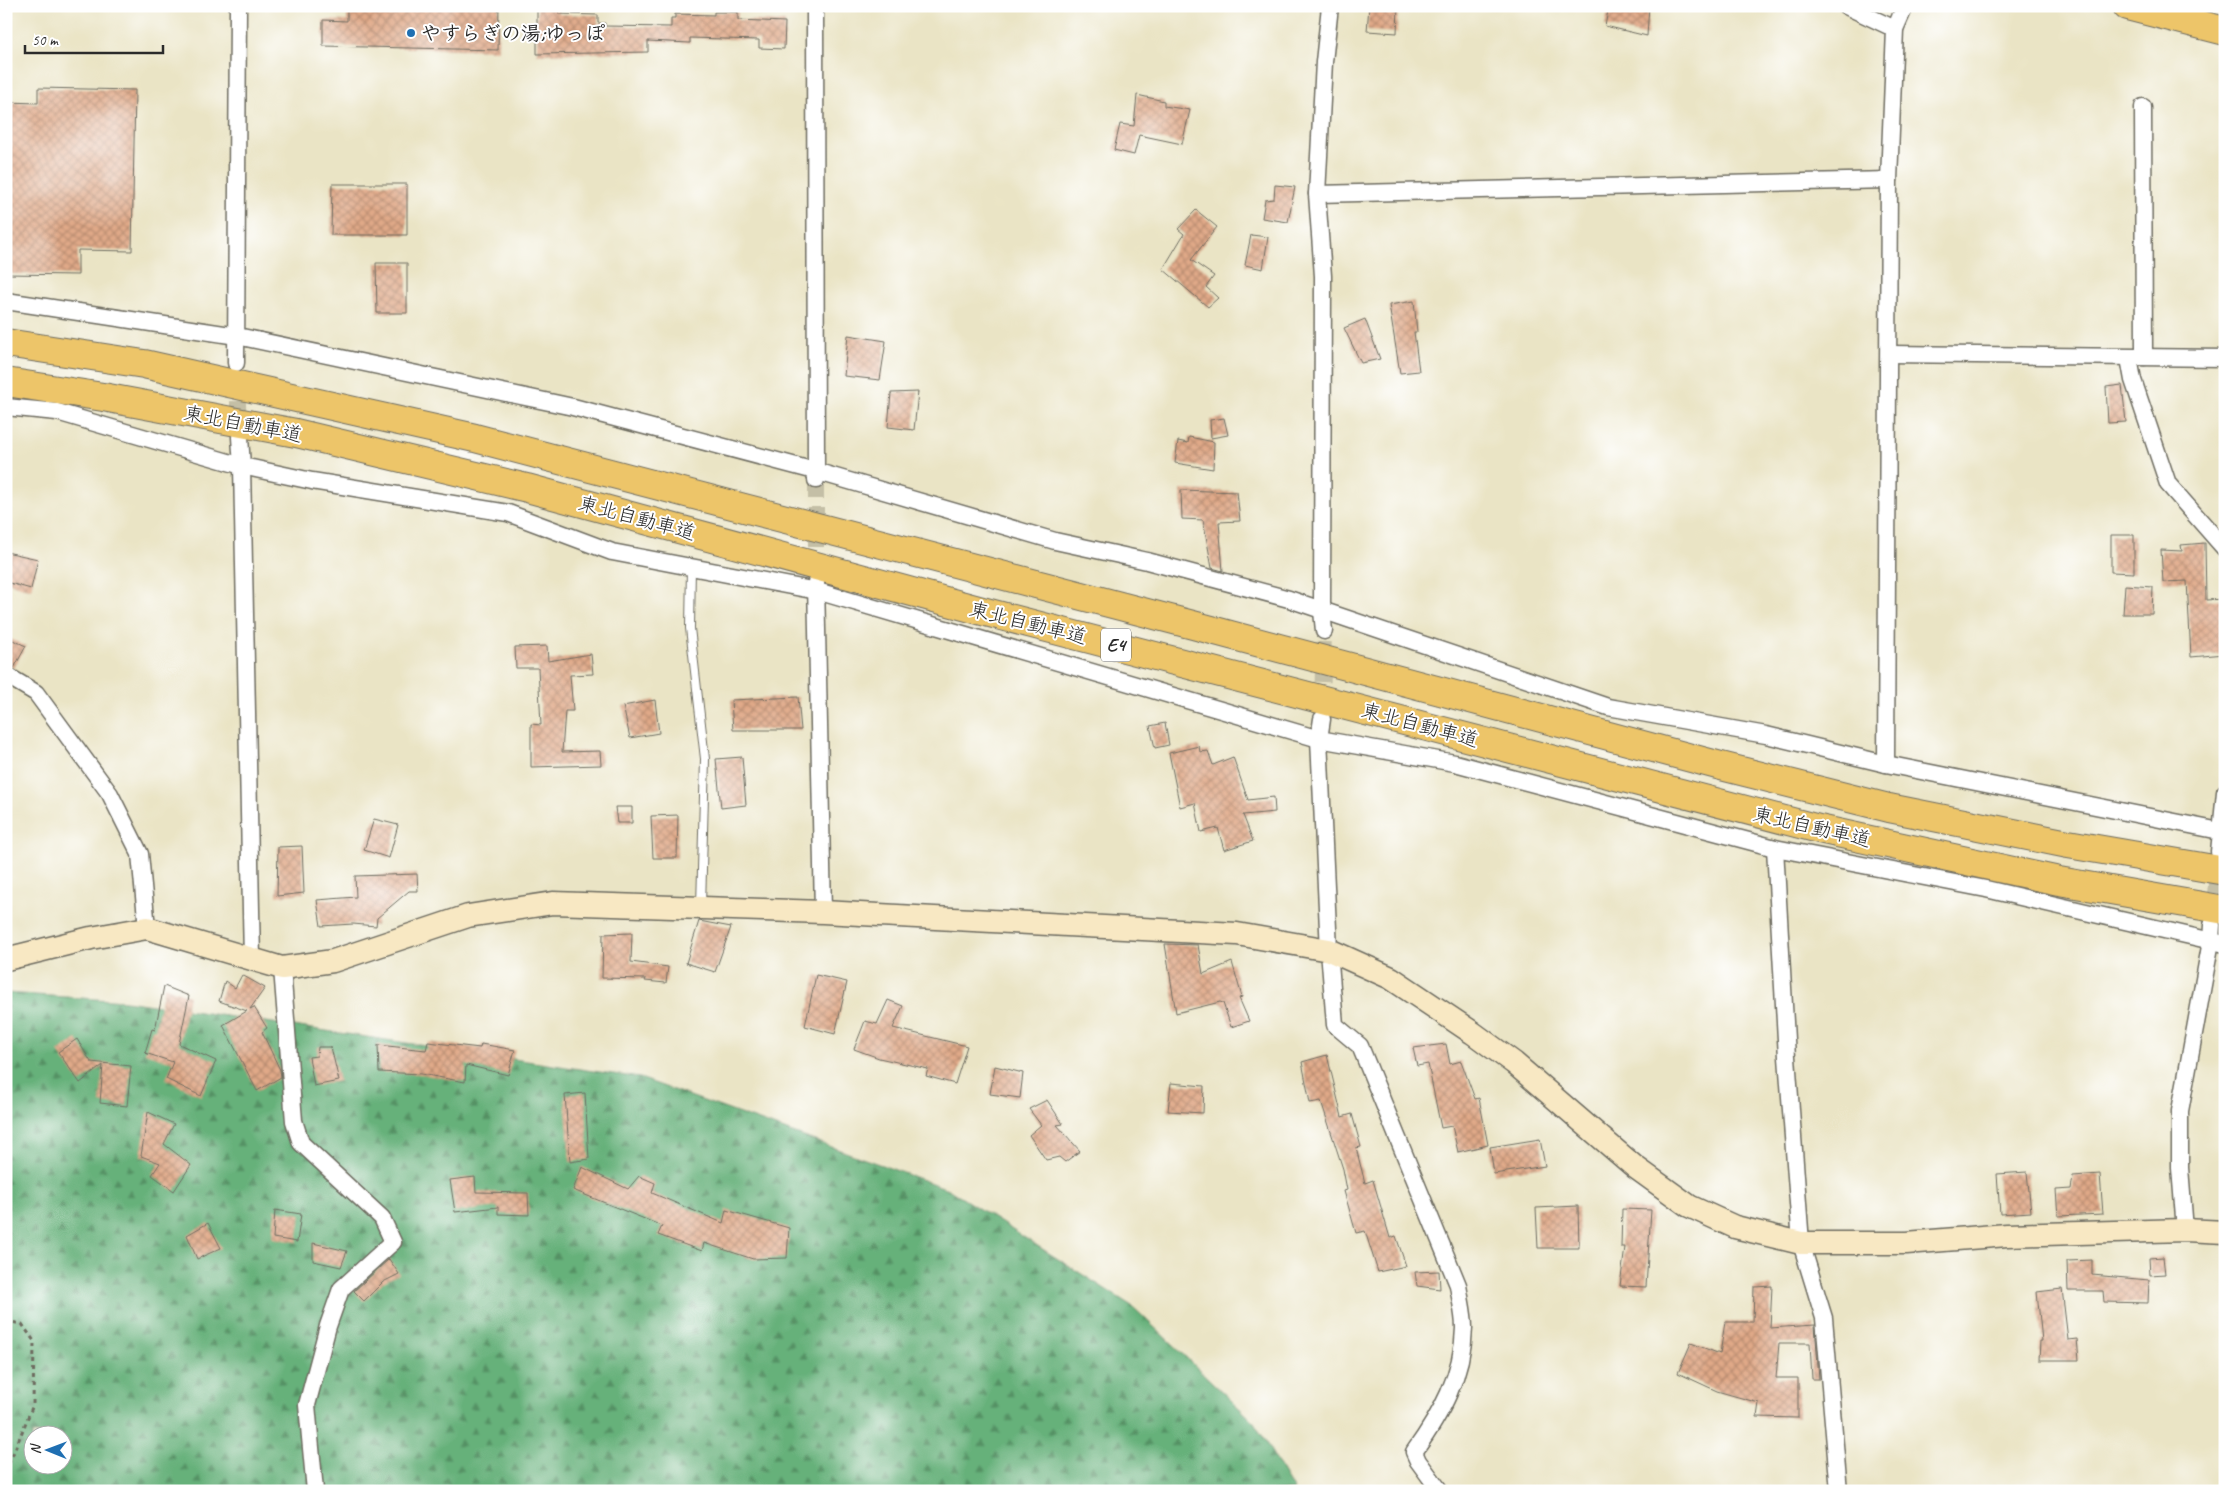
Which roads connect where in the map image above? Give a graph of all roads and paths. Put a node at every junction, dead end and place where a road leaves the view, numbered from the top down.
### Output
1 (238, 6) edge
2 (815, 6) edge
3 (1330, 6) edge
4 (1846, 6) edge
5 (1905, 6) edge
6 (2127, 6) edge
7 (1895, 28) junction
8 (2225, 31) edge
9 (2143, 107) dead end
10 (1889, 180) junction
11 (1317, 194) junction
12 (6, 301) edge
13 (237, 336) junction
14 (6, 343) edge
15 (1889, 354) junction
16 (2136, 358) junction
17 (2225, 358) edge
18 (236, 363) tunnel mouth
19 (6, 382) edge
20 (6, 407) edge
21 (240, 437) tunnel mouth
22 (242, 466) junction
23 (816, 477) junction
24 (2225, 548) edge
25 (690, 566) junction
26 (817, 585) junction
27 (1322, 611) junction
28 (1324, 631) tunnel mouth
29 (6, 675) edge
30 (1322, 719) tunnel mouth
31 (1319, 739) junction
32 (1886, 764) junction
33 (2225, 792) edge
34 (2222, 832) edge
35 (1775, 848) junction
36 (2222, 861) edge
37 (701, 908) junction
38 (823, 912) junction
39 (147, 928) junction
40 (2218, 930) edge
41 (1329, 950) junction
42 (6, 959) edge
43 (252, 960) junction
44 (282, 968) junction
45 (2185, 1230) junction
46 (2225, 1232) edge
47 (1801, 1243) junction
48 (6, 1321) edge
49 (6, 1471) edge
50 (315, 1491) edge
51 (1440, 1491) edge
52 (1839, 1491) edge

1 - 13 street
2 - 23 street
3 - 11 street
4 - 7 street
5 - 7 street
6 - 8 highway
7 - 10 street
9 - 16 street
10 - 11 street
10 - 15 street
11 - 27 street
12 - 13 street
13 - 18 street
13 - 23 street
14 - 36 highway, 東北自動車道 / E4
15 - 16 street
15 - 32 street
16 - 17 street
16 - 24 street
19 - 40 highway, 東北自動車道 / E4
20 - 22 street
21 - 22 street
22 - 25 street
22 - 43 street
23 - 27 street
25 - 26 street
25 - 37 lane
26 - 31 street
26 - 38 street
27 - 28 street
27 - 32 street
29 - 39 street
30 - 31 street
31 - 35 street
31 - 41 street
32 - 34 street
33 - 34 street
34 - 36 street
35 - 40 street
35 - 47 street
37 - 38 street
37 - 44 street
38 - 41 street
39 - 42 street
39 - 43 street
40 - 45 street
41 - 47 street
41 - 51 street
43 - 44 street
44 - 50 street
45 - 46 street
45 - 47 street
47 - 52 street
48 - 49 path

